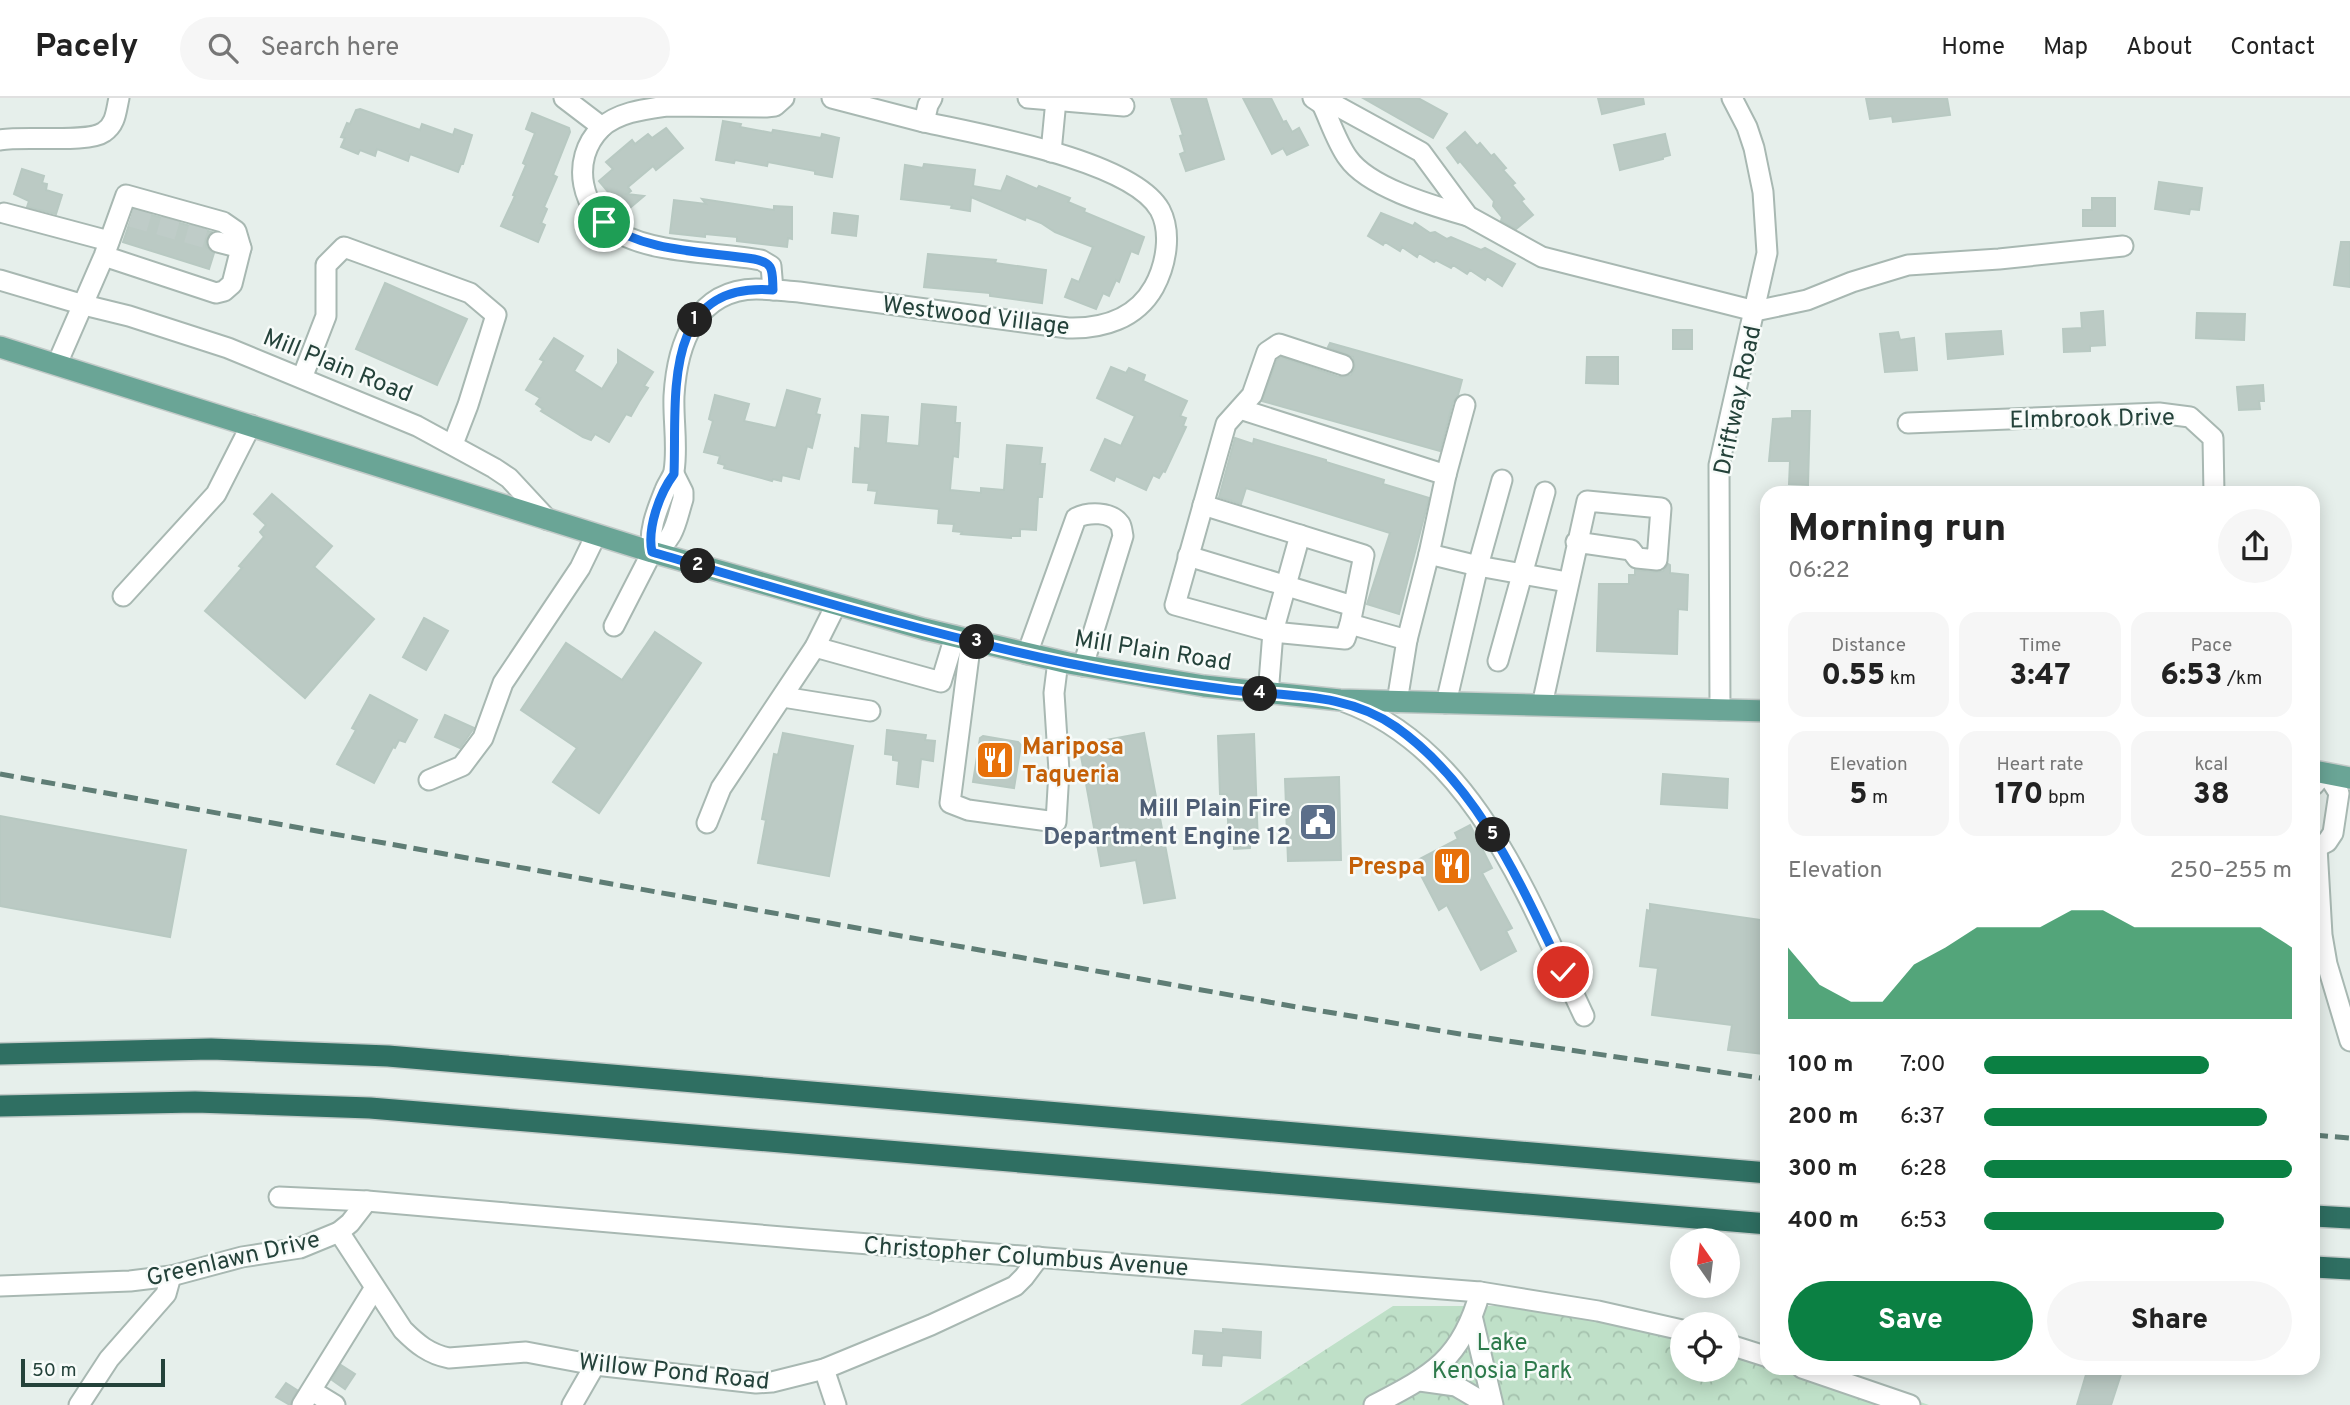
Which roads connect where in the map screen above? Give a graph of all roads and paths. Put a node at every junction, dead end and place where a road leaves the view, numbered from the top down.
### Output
1 (119, 98) edge
2 (564, 98) edge
3 (784, 98) edge
4 (832, 98) edge
5 (932, 98) edge
6 (1028, 98) edge
7 (1732, 98) edge
8 (1056, 100) junction
9 (1317, 101) edge
10 (1124, 106) dead end
11 (924, 121) junction
12 (602, 127) junction
13 (0, 141) edge
14 (1051, 152) junction
15 (4, 213) dead end
16 (1468, 216) junction
17 (218, 242) tunnel mouth
18 (2123, 246) dead end
19 (241, 248) junction
20 (106, 249) junction
21 (0, 280) edge
22 (773, 290) junction
23 (83, 305) junction
24 (1755, 311) junction
25 (0, 347) edge
26 (57, 364) junction
27 (1343, 365) dead end
28 (302, 378) junction
29 (1465, 405) dead end
30 (1240, 409) junction
31 (1908, 423) dead end
32 (251, 425) junction
33 (453, 444) junction
34 (1446, 475) junction
35 (1502, 480) dead end
36 (2214, 486) edge
37 (1545, 492) dead end
38 (1203, 506) junction
39 (548, 520) junction
40 (596, 535) junction
41 (1300, 535) junction
42 (1576, 542) junction
43 (652, 552) junction
44 (1429, 554) junction
45 (1188, 556) junction
46 (1478, 566) junction
47 (1523, 574) junction
48 (1567, 582) junction
49 (1286, 586) junction
50 (123, 596) dead end
51 (836, 605) junction
52 (1351, 615) junction
53 (614, 626) dead end
54 (1273, 632) junction
55 (963, 638) junction
56 (1407, 640) junction
57 (815, 647) junction
58 (1027, 654) junction
59 (1058, 661) junction
60 (1498, 661) dead end
61 (1083, 666) junction
62 (1268, 695) junction
63 (783, 696) junction
64 (1340, 700) junction
65 (1397, 702) junction
66 (1446, 703) junction
67 (1542, 705) junction
68 (1720, 710) junction
69 (870, 711) dead end
70 (1760, 711) edge
71 (2320, 776) edge
72 (2320, 777) edge
73 (2350, 778) edge
74 (429, 780) dead end
75 (707, 823) dead end
76 (2320, 844) edge
77 (2320, 909) edge
78 (1584, 1016) dead end
79 (2350, 1041) edge
80 (0, 1054) edge
81 (0, 1107) edge
82 (1760, 1172) edge
83 (279, 1197) dead end
84 (367, 1201) junction
85 (2320, 1216) edge
86 (2350, 1218) edge
87 (1760, 1222) edge
88 (339, 1232) junction
89 (1039, 1257) junction
90 (2320, 1267) edge
91 (2350, 1269) edge
92 (171, 1276) junction
93 (0, 1286) edge
94 (374, 1289) junction
95 (1480, 1292) junction
96 (1473, 1320) junction
97 (1670, 1327) edge
98 (1740, 1347) edge
99 (1760, 1354) edge
100 (595, 1365) junction
101 (824, 1369) junction
102 (1822, 1375) edge
103 (1420, 1381) junction
104 (307, 1398) edge
105 (79, 1405) edge
106 (335, 1405) edge
107 (572, 1405) edge
108 (836, 1405) edge
109 (1374, 1405) edge
110 (1491, 1405) edge
111 (1910, 1405) edge

1 - 13 street
2 - 12 street
3 - 12 street
4 - 11 street, Westwood Village
5 - 11 street
6 - 8 street
7 - 24 street, Driftway Road
8 - 10 street
8 - 14 street
9 - 16 street
9 - 16 street
11 - 14 street, Westwood Village
12 - 22 street
14 - 22 street, Westwood Village
15 - 20 street
16 - 24 street
17 - 19 street
18 - 24 street
19 - 20 street
19 - 20 street
20 - 23 street
21 - 23 street, Mill Plain Road
22 - 43 street, Westwood Village
23 - 26 street
23 - 28 street, Mill Plain Road
24 - 68 street, Driftway Road
25 - 26 main road, Mill Plain Road
26 - 32 main road, Mill Plain Road
27 - 30 street
28 - 33 street, Mill Plain Road
28 - 33 street
29 - 34 street
30 - 34 street
30 - 38 street
31 - 36 street, Elmbrook Drive
32 - 39 main road, Mill Plain Road
32 - 50 street
33 - 39 street, Mill Plain Road
34 - 44 street
35 - 46 street
37 - 47 street
38 - 41 street
38 - 45 street
39 - 40 main road, Mill Plain Road
40 - 43 main road, Mill Plain Road
40 - 74 street
41 - 49 street
41 - 52 street
42 - 42 street
42 - 48 street
43 - 51 main road, Mill Plain Road
43 - 53 street
44 - 46 street
44 - 56 street
45 - 49 street
45 - 54 street
46 - 47 street
46 - 66 street
47 - 48 street
47 - 60 street
48 - 67 street
49 - 52 street
49 - 54 street
51 - 55 main road, Mill Plain Road
51 - 57 street
52 - 54 street
52 - 56 street
54 - 62 street
55 - 57 street
55 - 58 main road, Mill Plain Road
55 - 59 street
56 - 65 street
57 - 63 street
58 - 59 main road, Mill Plain Road
58 - 61 street
59 - 61 main road, Mill Plain Road
61 - 62 main road, Mill Plain Road
62 - 64 main road, Mill Plain Road
63 - 69 street
63 - 75 street
64 - 65 main road, Mill Plain Road
64 - 78 street
65 - 66 main road, Mill Plain Road
66 - 67 main road, Mill Plain Road
67 - 68 main road, Mill Plain Road
68 - 70 main road, Mill Plain Road
71 - 73 main road
72 - 76 street
77 - 79 street
80 - 82 highway
81 - 87 highway
83 - 84 street, Christopher Columbus Avenue
84 - 88 street, Greenlawn Drive
84 - 89 street, Christopher Columbus Avenue
85 - 86 highway
88 - 92 street, Greenlawn Drive
88 - 94 street, Willow Pond Road
89 - 95 street, Christopher Columbus Avenue
89 - 101 street, Willow Pond Road
90 - 91 highway
92 - 93 street, Greenlawn Drive
92 - 105 street
94 - 100 street, Willow Pond Road
94 - 104 street
95 - 96 street
95 - 97 street, Christopher Columbus Avenue
96 - 103 street
96 - 110 street
98 - 99 street
100 - 101 street, Willow Pond Road
100 - 107 street
101 - 108 street
102 - 111 street
103 - 109 street
103 - 110 street
104 - 106 street

